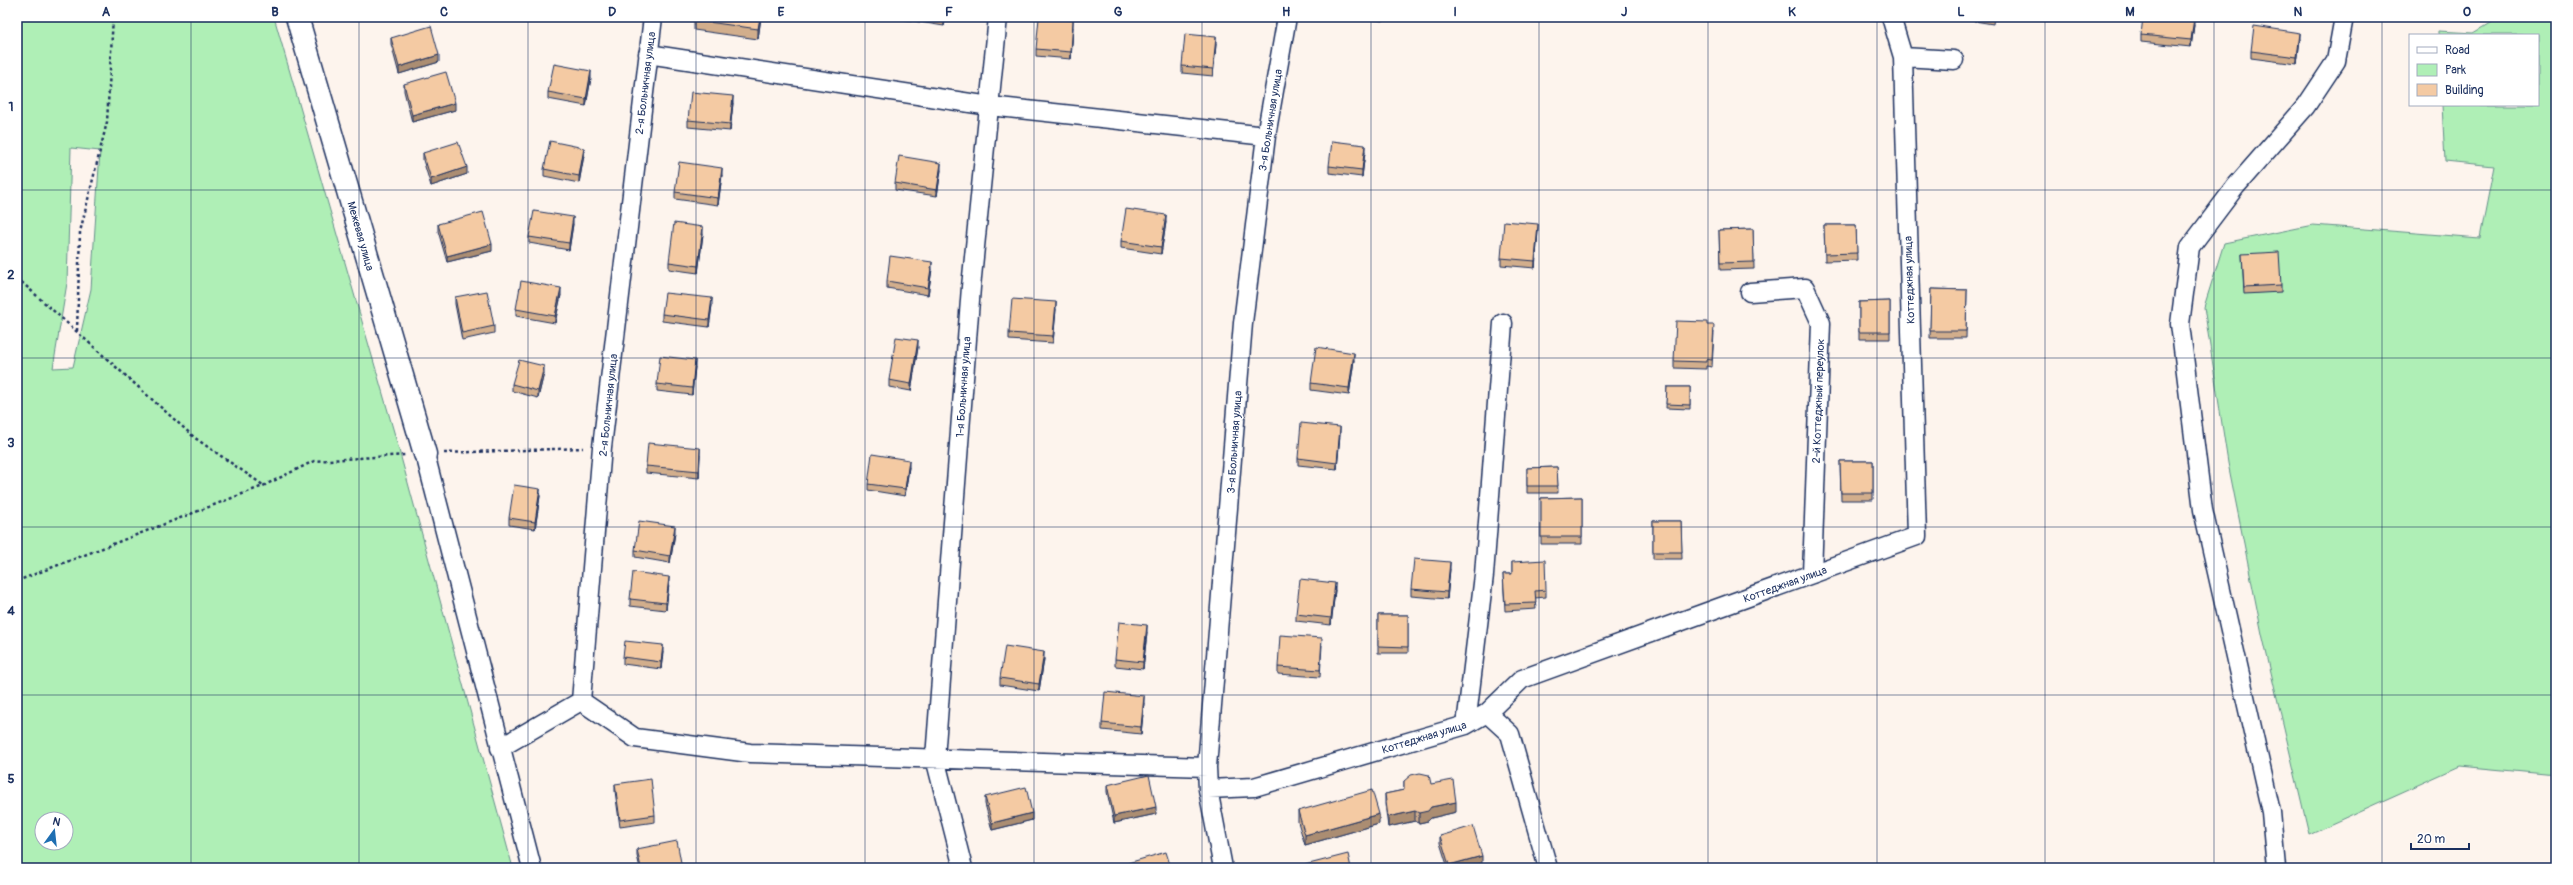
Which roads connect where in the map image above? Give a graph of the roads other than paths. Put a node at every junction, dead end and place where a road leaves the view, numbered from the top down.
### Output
1 (297, 17) edge
2 (653, 17) edge
3 (998, 17) edge
4 (1287, 17) edge
5 (1891, 17) edge
6 (2344, 17) edge
7 (648, 54) junction
8 (1903, 57) junction
9 (1954, 60) dead end
10 (990, 106) junction
11 (1266, 136) junction
12 (1750, 292) dead end
13 (1504, 323) dead end
14 (425, 454) joint
15 (1812, 574) junction
16 (581, 701) junction
17 (1487, 713) junction
18 (1466, 725) junction
19 (500, 748) junction
20 (935, 758) junction
21 (1207, 767) junction
22 (1208, 789) junction
23 (532, 868) edge
24 (963, 868) edge
25 (1223, 868) edge
26 (1548, 868) edge
27 (2276, 868) edge

1 - 14 street, Межевая улица
2 - 7 street, 2-я Больничная улица
3 - 10 street, 1-я Больничная улица
4 - 11 street, 3-я Больничная улица
5 - 8 street
6 - 27 street
7 - 10 street
7 - 16 street, 2-я Больничная улица
8 - 9 street
8 - 15 street, Коттеджная улица
10 - 11 street
10 - 20 street, 1-я Больничная улица
11 - 21 street, 3-я Больничная улица
12 - 15 street, 2-й Коттеджный переулок
13 - 18 street
14 - 19 street
15 - 17 street, Коттеджная улица
16 - 19 street
16 - 20 street
17 - 18 street, Коттеджная улица
17 - 26 street
18 - 22 street, Коттеджная улица
19 - 23 street
20 - 21 street
20 - 24 street, 1-я Больничная улица
21 - 22 street, 3-я Больничная улица
22 - 25 street, 3-я Больничная улица

